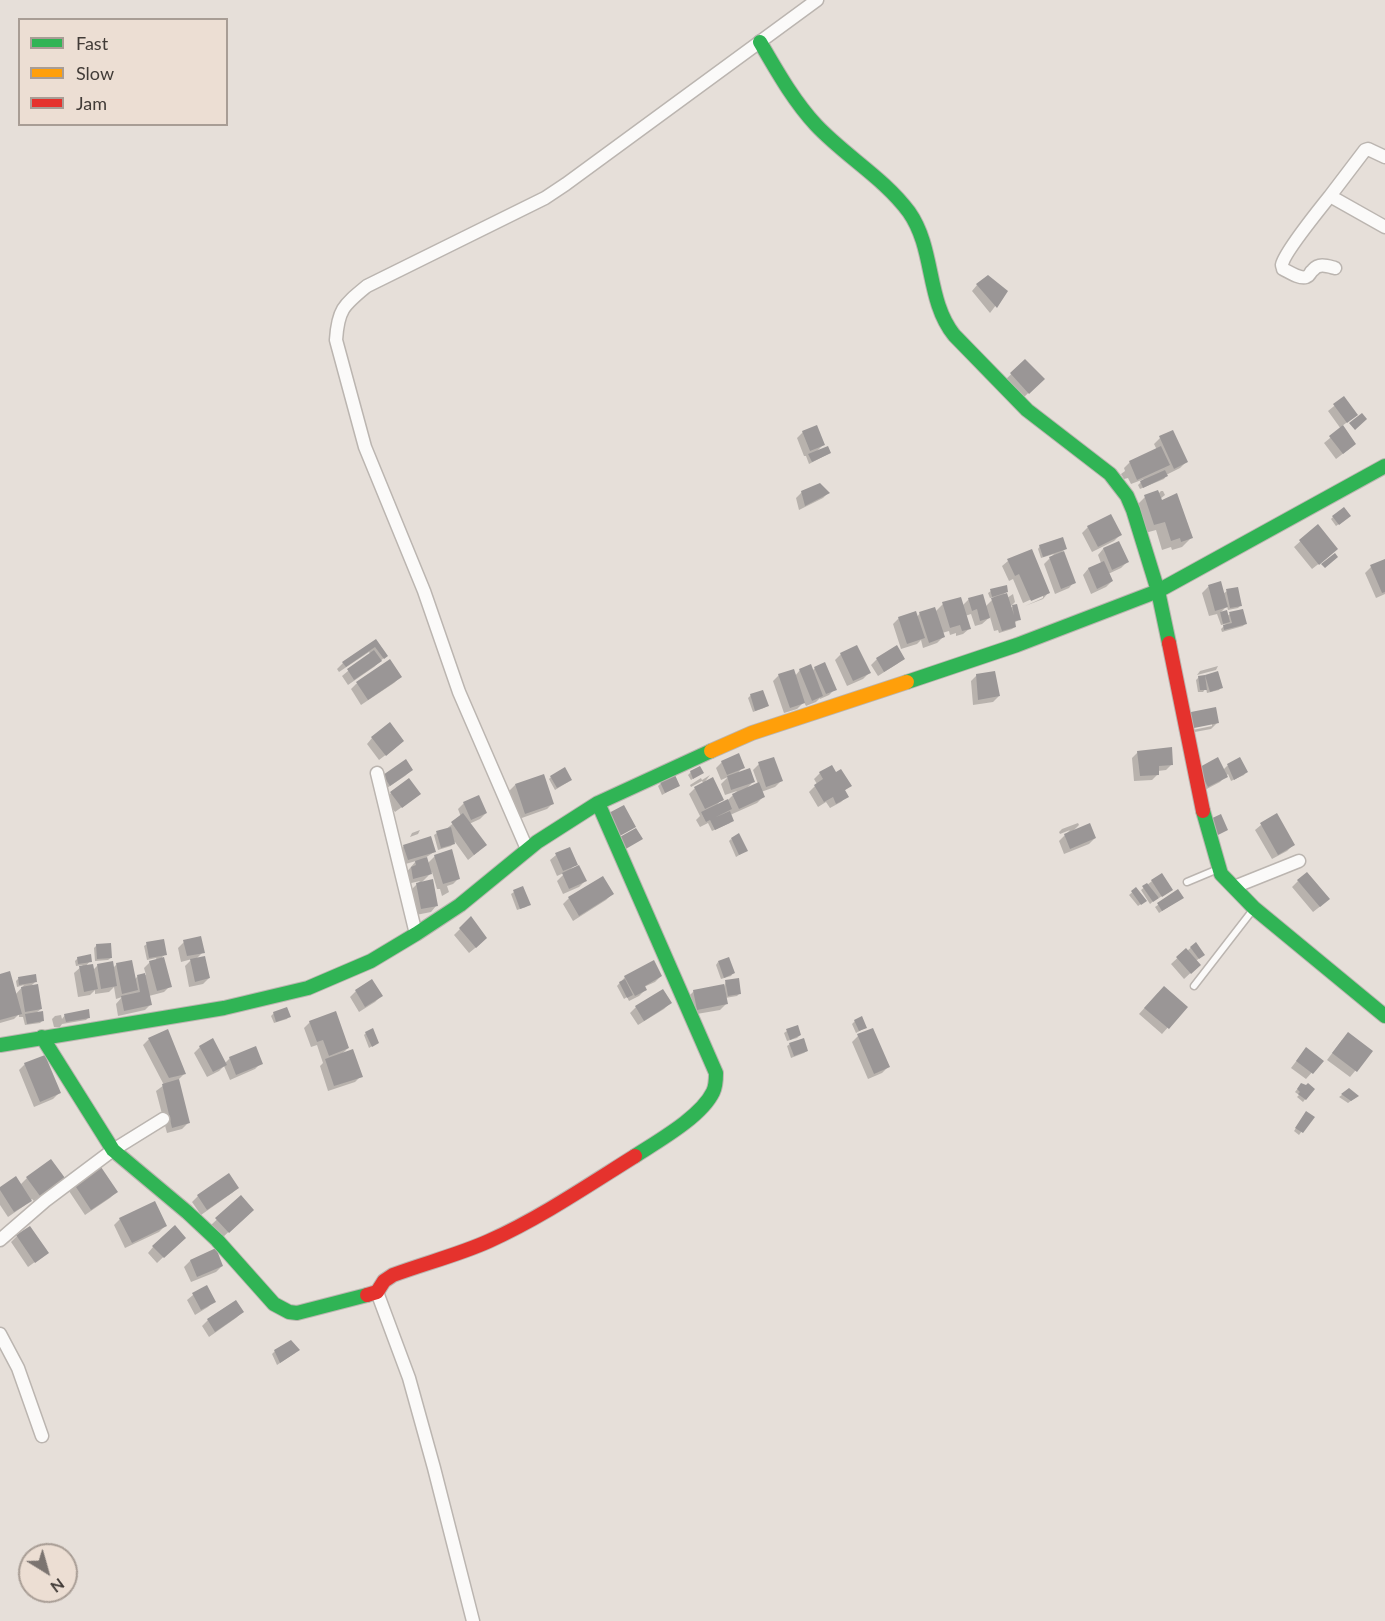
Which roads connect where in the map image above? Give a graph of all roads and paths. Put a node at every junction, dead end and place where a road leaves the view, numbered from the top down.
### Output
1 (817, 0) edge
2 (760, 42) junction
3 (1385, 157) edge
4 (1330, 196) junction
5 (1385, 227) edge
6 (1335, 268) dead end
7 (1385, 466) edge
8 (1158, 591) junction
9 (377, 773) dead end
10 (598, 803) junction
11 (527, 849) junction
12 (1299, 861) dead end
13 (1218, 869) junction
14 (1187, 882) dead end
15 (1234, 887) junction
16 (1254, 908) junction
17 (416, 934) junction
18 (1194, 986) dead end
19 (1385, 1016) edge
20 (42, 1036) junction
21 (0, 1045) edge
22 (163, 1119) dead end
23 (113, 1150) junction
24 (0, 1240) edge
25 (377, 1292) junction
26 (0, 1334) edge
27 (42, 1436) dead end
28 (472, 1621) edge

1 - 2 street
2 - 8 street
2 - 11 street
3 - 4 street
4 - 5 street
4 - 6 street
7 - 8 street
8 - 10 street
8 - 13 street
9 - 17 street
10 - 11 street
10 - 25 street
11 - 17 street
12 - 15 street
13 - 14 lane
13 - 15 street
15 - 16 street
16 - 18 lane
16 - 19 street
17 - 20 street
20 - 21 street
20 - 23 street
22 - 23 street
23 - 24 street
23 - 25 street
25 - 28 street
26 - 27 street

